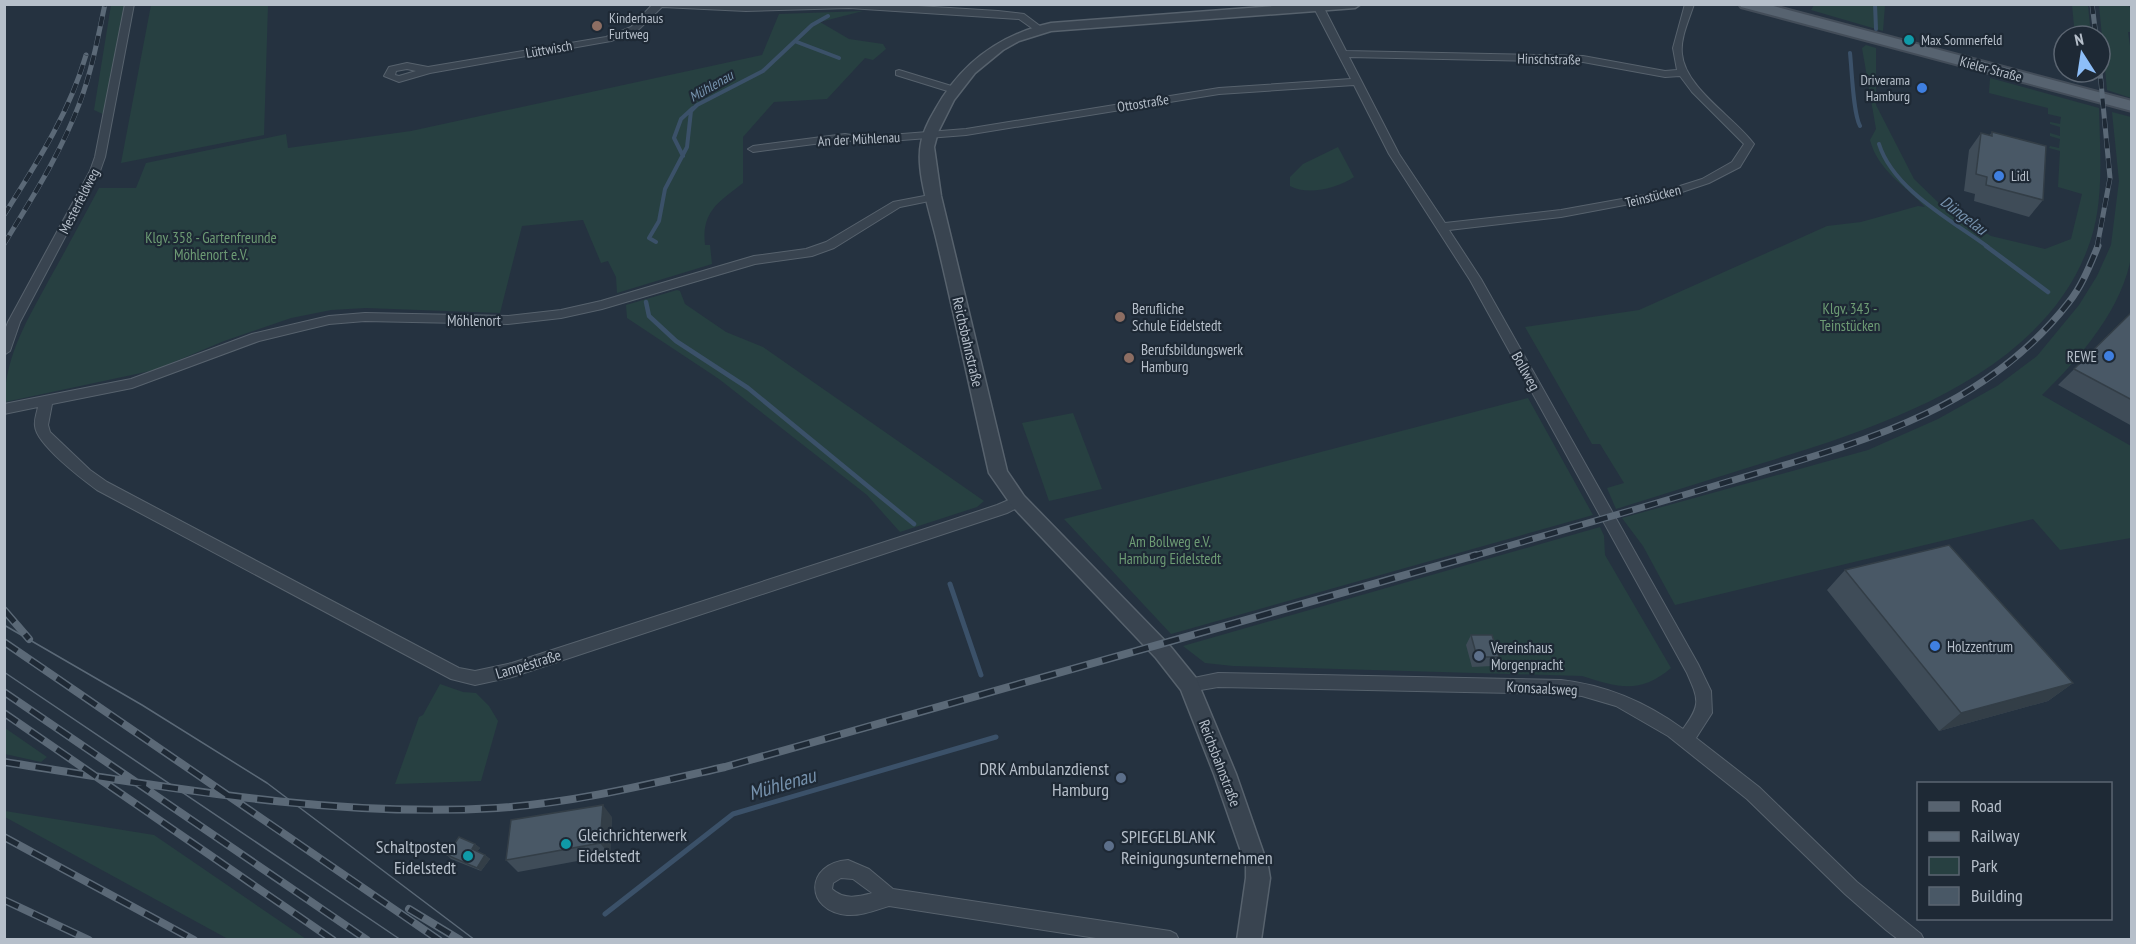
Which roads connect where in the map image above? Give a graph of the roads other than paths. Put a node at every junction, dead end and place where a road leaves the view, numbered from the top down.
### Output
1 (130, 4) edge
2 (661, 4) edge
3 (1355, 4) edge
4 (1690, 4) edge
5 (1746, 4) edge
6 (849, 5) edge
7 (1258, 8) edge
8 (1319, 8) junction
9 (1039, 29) junction
10 (1342, 54) junction
11 (428, 70) dead end
12 (899, 73) dead end
13 (1683, 74) junction
14 (1357, 82) junction
15 (954, 90) junction
16 (2132, 106) edge
17 (931, 135) junction
18 (753, 149) dead end
19 (935, 196) junction
20 (1443, 227) junction
21 (4, 351) edge
22 (46, 400) junction
23 (4, 409) edge
24 (1018, 501) junction
25 (1189, 685) junction
26 (1685, 739) junction
27 (889, 897) dead end
28 (1170, 939) edge
29 (1249, 939) edge
30 (1915, 939) edge

1 - 21 street, Mesterfeldweg
2 - 6 street
2 - 11 street, Lüttwisch
3 - 8 street, Reichsbahnstraße
4 - 13 street
5 - 16 main road, Kieler Straße
6 - 9 street
7 - 8 street, Reichsbahnstraße
7 - 9 street, Reichsbahnstraße
8 - 10 street, Bollweg
9 - 15 street, Reichsbahnstraße
10 - 13 street, Hinschstraße
10 - 14 street, Bollweg
12 - 15 street
13 - 20 street, Teinstücken
14 - 17 street, Ottostraße
14 - 20 street, Bollweg
15 - 17 street, Reichsbahnstraße
17 - 18 street, An der Mühlenau
17 - 19 street, Reichsbahnstraße
19 - 22 street, Möhlenort
19 - 24 street, Reichsbahnstraße
20 - 26 street, Bollweg
22 - 23 street, Möhlenort
22 - 24 street, Lampéstraße
24 - 25 street, Reichsbahnstraße
25 - 26 street, Kronsaalsweg
25 - 29 street, Reichsbahnstraße
26 - 30 street, Kronsaalsweg
27 - 28 street

